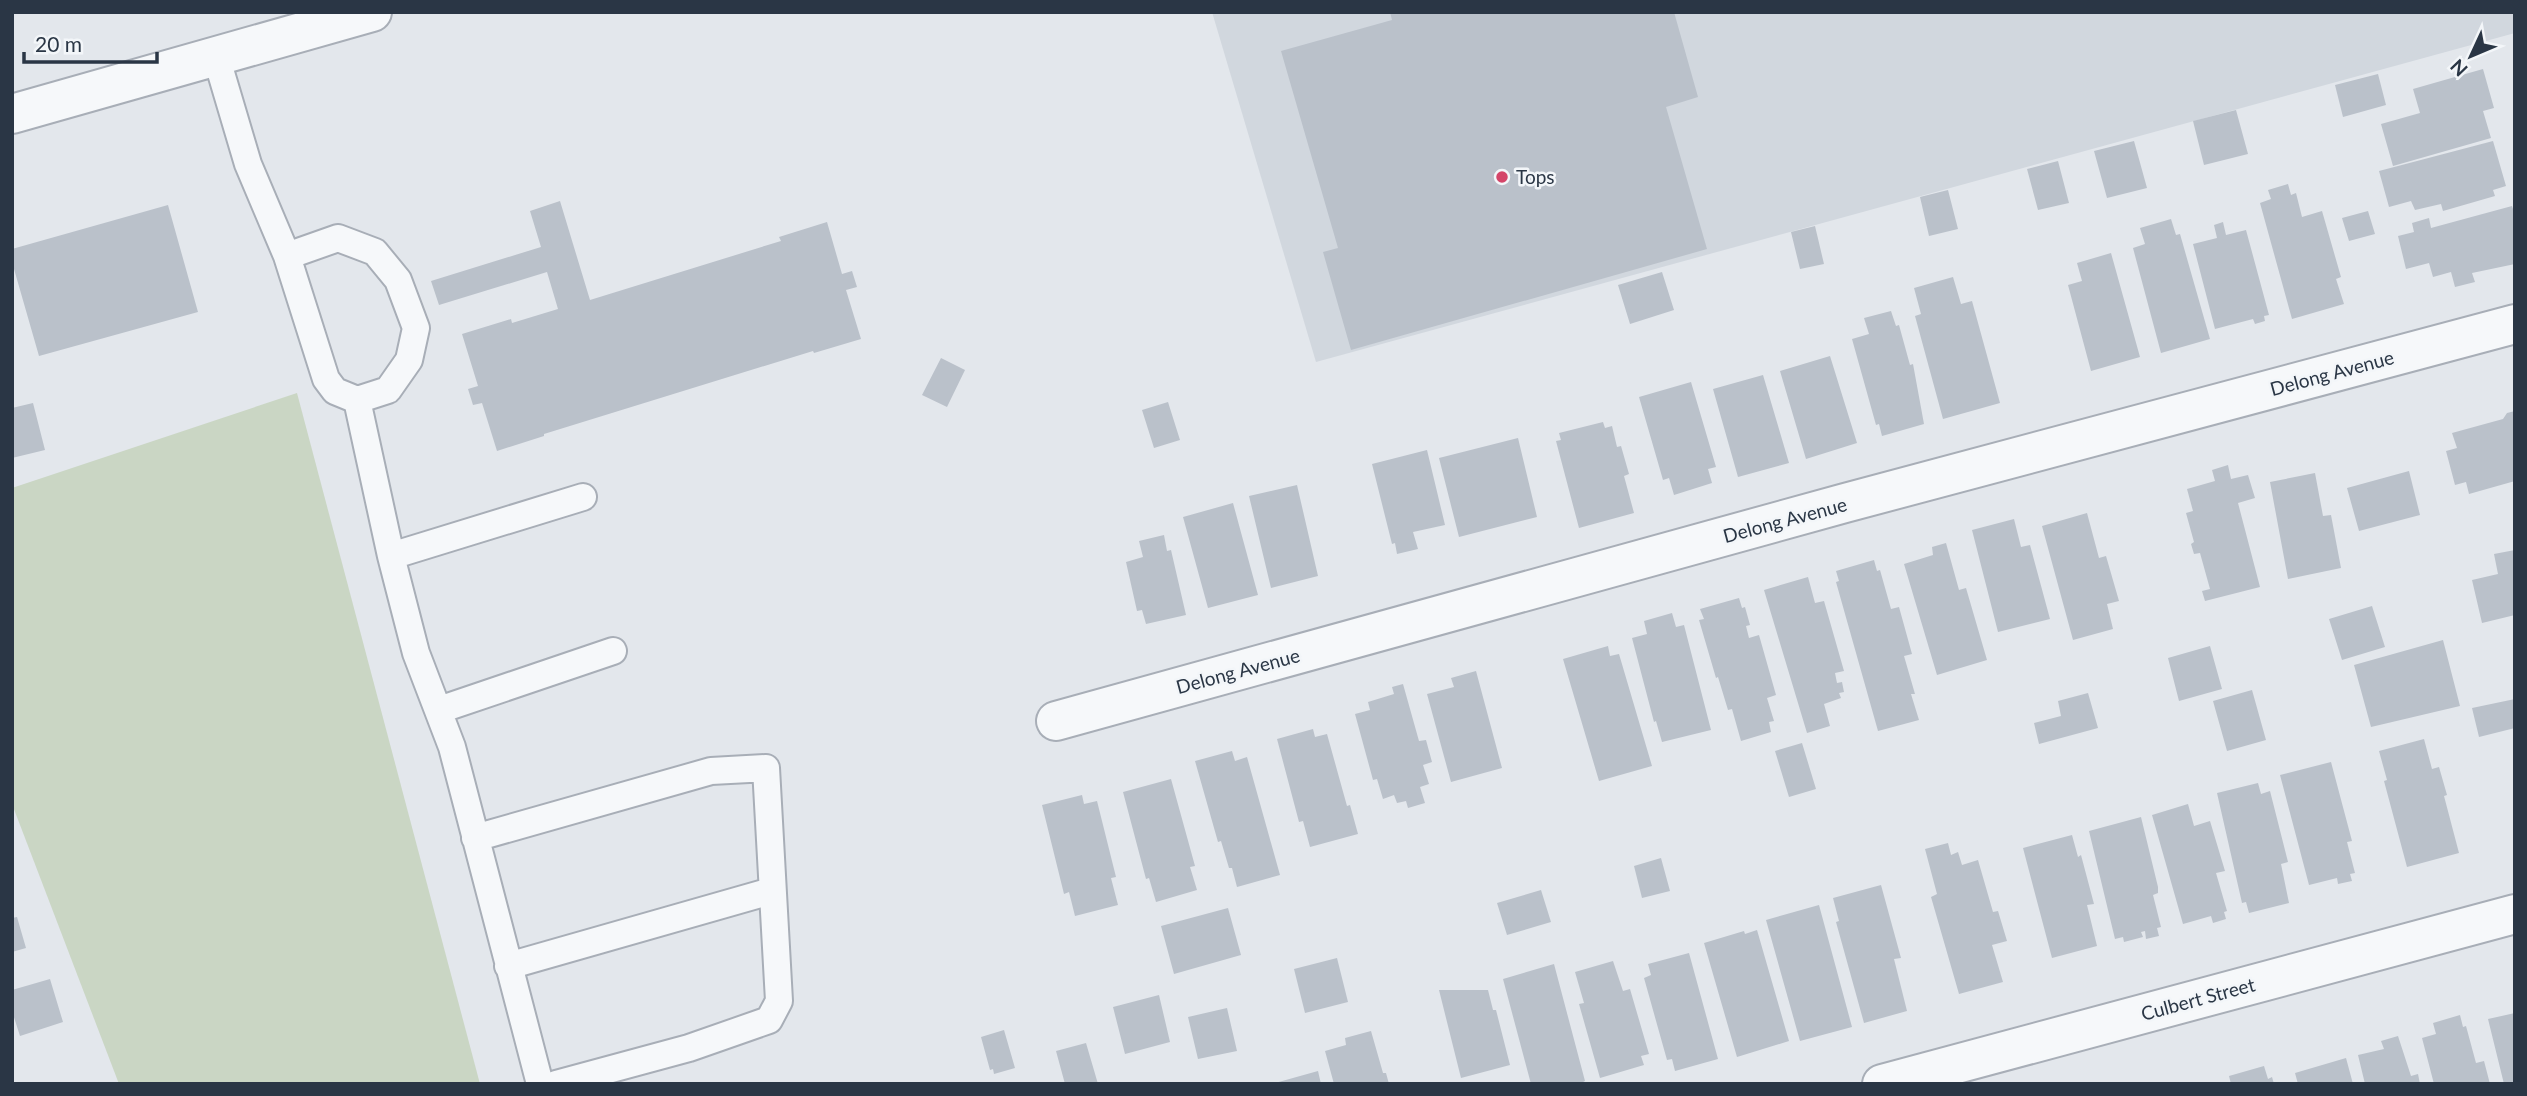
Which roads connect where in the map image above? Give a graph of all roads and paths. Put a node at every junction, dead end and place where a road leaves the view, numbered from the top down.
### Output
1 (372, 12) edge
2 (216, 56) junction
3 (12, 114) edge
4 (287, 256) junction
5 (2515, 324) edge
6 (357, 400) junction
7 (583, 497) dead end
8 (391, 556) junction
9 (613, 651) dead end
10 (439, 710) junction
11 (1056, 721) dead end
12 (475, 838) junction
13 (771, 891) junction
14 (2515, 914) edge
15 (508, 966) junction
16 (540, 1084) edge
17 (556, 1084) edge
18 (1882, 1084) edge

1 - 2 street
2 - 3 street
2 - 4 lane
4 - 6 lane
4 - 6 lane
5 - 11 street, Delong Avenue
6 - 8 lane
7 - 8 lane
8 - 10 lane
9 - 10 lane
10 - 12 lane
12 - 13 lane
12 - 15 lane
13 - 15 lane
13 - 17 lane
14 - 18 street, Culbert Street
15 - 16 lane

